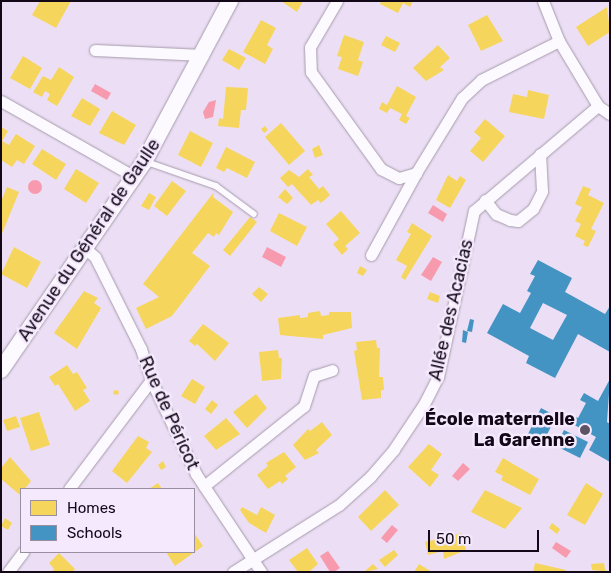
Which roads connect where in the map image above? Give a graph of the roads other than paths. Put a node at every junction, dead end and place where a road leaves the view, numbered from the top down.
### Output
1 (230, 1) edge
2 (336, 1) edge
3 (543, 1) edge
4 (559, 41) junction
5 (95, 50) dead end
6 (202, 55) junction
7 (1, 100) edge
8 (598, 106) junction
9 (610, 114) edge
10 (540, 154) junction
11 (144, 162) junction
12 (416, 173) junction
13 (135, 176) junction
14 (485, 200) junction
15 (254, 214) dead end
16 (87, 250) junction
17 (371, 255) dead end
18 (1, 370) edge
19 (332, 370) dead end
20 (151, 380) junction
21 (204, 486) junction
22 (70, 488) edge
23 (22, 553) edge
24 (252, 559) junction
25 (8, 572) edge
26 (233, 572) edge
27 (261, 572) edge

1 - 6 main road, Avenue du Général de Gaulle
2 - 12 street
3 - 4 street
4 - 8 street
4 - 12 street
5 - 6 street
6 - 11 main road, Avenue du Général de Gaulle
7 - 13 street
8 - 9 street
8 - 10 street, Allée des Acacias
10 - 14 street, Allée des Acacias
10 - 14 street
11 - 13 main road, Avenue du Général de Gaulle
11 - 15 lane
12 - 17 street
13 - 16 main road, Avenue du Général de Gaulle
14 - 24 street, Allée des Acacias
16 - 18 main road, Avenue du Général de Gaulle
16 - 20 street, Rue de Péricot
19 - 21 street
20 - 21 street, Rue de Péricot
20 - 22 street
21 - 24 street, Rue de Péricot
23 - 25 street
24 - 26 street, Allée des Acacias
24 - 27 street, Rue de Péricot

